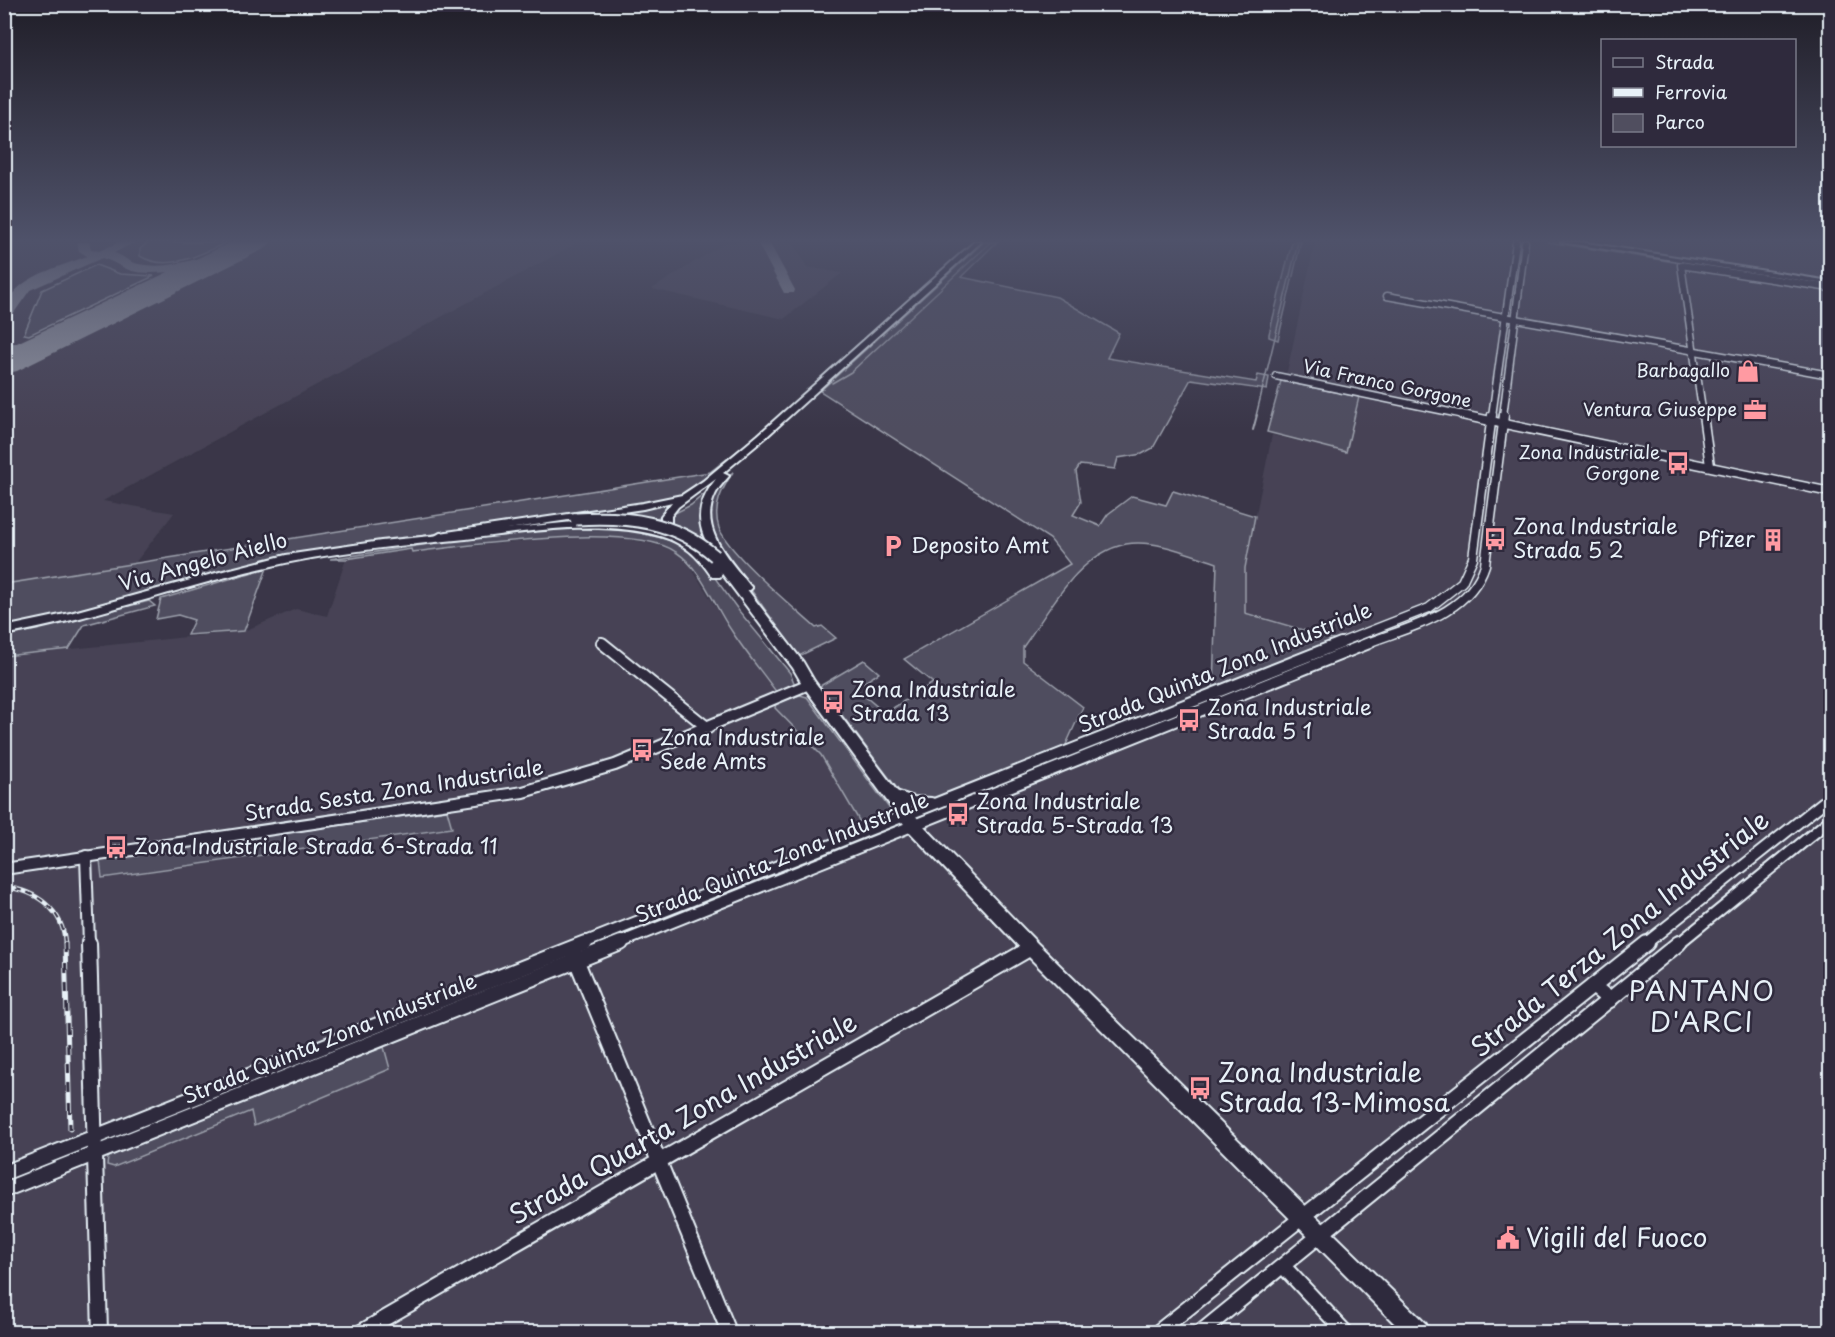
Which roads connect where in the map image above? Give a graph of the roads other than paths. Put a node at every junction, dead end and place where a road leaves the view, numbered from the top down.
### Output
1 (909, 304) edge
2 (1435, 304) edge
3 (1508, 304) edge
4 (1517, 304) edge
5 (1686, 304) edge
6 (1506, 317) junction
7 (1515, 319) junction
8 (1692, 350) junction
9 (1830, 375) edge
10 (1276, 376) dead end
11 (1491, 421) junction
12 (1502, 423) junction
13 (761, 437) junction
14 (747, 453) junction
15 (1710, 466) junction
16 (697, 489) junction
17 (1830, 492) edge
18 (666, 516) junction
19 (617, 526) junction
20 (440, 536) junction
21 (413, 541) junction
22 (689, 544) junction
23 (1486, 561) junction
24 (1472, 563) junction
25 (1484, 572) junction
26 (768, 625) junction
27 (4, 632) edge
28 (601, 642) dead end
29 (809, 684) junction
30 (708, 728) junction
31 (889, 793) junction
32 (1830, 796) edge
33 (939, 802) junction
34 (1830, 820) edge
35 (911, 821) junction
36 (86, 856) junction
37 (4, 869) edge
38 (571, 947) junction
39 (1030, 948) junction
40 (577, 961) junction
41 (502, 975) junction
42 (1593, 986) junction
43 (505, 990) junction
44 (1610, 1000) junction
45 (94, 1137) junction
46 (95, 1154) junction
47 (658, 1160) junction
48 (4, 1173) edge
49 (4, 1190) edge
50 (1303, 1219) junction
51 (1321, 1236) junction
52 (1283, 1266) junction
53 (1164, 1331) edge
54 (100, 1332) edge
55 (361, 1332) edge
56 (729, 1332) edge
57 (1201, 1332) edge
58 (1345, 1332) edge
59 (1418, 1332) edge

1 - 13 street
2 - 6 street
3 - 6 street, Strada Quinta Zona Industriale
4 - 7 street, Strada Quinta Zona Industriale
5 - 8 street
6 - 7 street
6 - 11 street, Strada Quinta Zona Industriale
7 - 8 street
7 - 12 street, Strada Quinta Zona Industriale
8 - 9 street
8 - 15 street
10 - 11 street, Via Franco Gorgone
11 - 12 street, Via Franco Gorgone
11 - 24 street, Strada Quinta Zona Industriale
12 - 15 street
12 - 23 street, Strada Quinta Zona Industriale
13 - 14 street
13 - 16 street
14 - 18 street
14 - 26 street
15 - 17 street
16 - 18 street
16 - 20 street
18 - 19 street
18 - 22 street
19 - 21 main road
19 - 22 main road
20 - 21 main road
20 - 26 main road, bridge
21 - 27 main road, Via Angelo Aiello
22 - 29 main road
23 - 24 street
23 - 25 street, Strada Quinta Zona Industriale
24 - 25 street
24 - 33 street, Strada Quinta Zona Industriale
25 - 35 street, Strada Quinta Zona Industriale
26 - 29 main road
28 - 30 street
29 - 30 street, Strada Sesta Zona Industriale
29 - 31 main road
30 - 36 street, Strada Sesta Zona Industriale
31 - 33 street
31 - 35 main road
32 - 42 street, Strada Terza Zona Industriale
33 - 35 street, Strada Quinta Zona Industriale
34 - 44 street, Strada Terza Zona Industriale
35 - 38 street, Strada Quinta Zona Industriale
35 - 39 main road
35 - 40 street, Strada Quinta Zona Industriale
36 - 37 street, Strada Sesta Zona Industriale
36 - 45 street
38 - 40 street
38 - 41 street, Strada Quinta Zona Industriale
39 - 47 street, Strada Quarta Zona Industriale
39 - 50 main road
40 - 43 street, Strada Quinta Zona Industriale
40 - 47 street
41 - 43 street
41 - 45 street, Strada Quinta Zona Industriale
42 - 44 street
42 - 50 street, Strada Terza Zona Industriale
43 - 46 street, Strada Quinta Zona Industriale
44 - 51 street, Strada Terza Zona Industriale
45 - 46 street
45 - 48 street, Strada Quinta Zona Industriale
46 - 49 street, Strada Quinta Zona Industriale
46 - 54 street
47 - 55 street, Strada Quarta Zona Industriale
47 - 56 street
50 - 51 main road
50 - 53 street, Strada Terza Zona Industriale
51 - 52 street, Strada Terza Zona Industriale
51 - 59 main road
52 - 57 street, Strada Terza Zona Industriale
52 - 58 street

